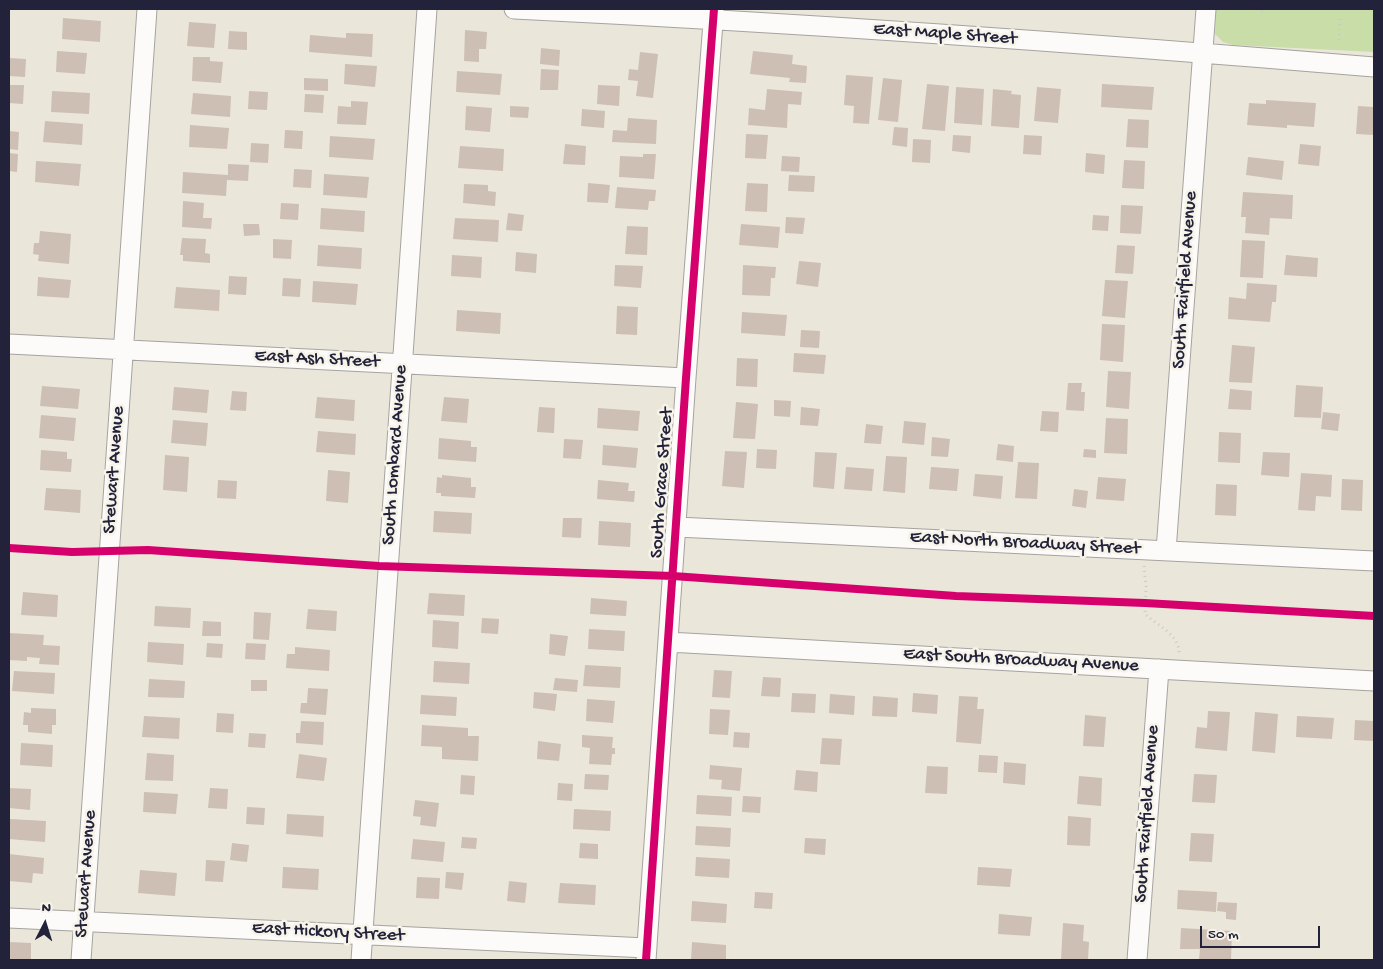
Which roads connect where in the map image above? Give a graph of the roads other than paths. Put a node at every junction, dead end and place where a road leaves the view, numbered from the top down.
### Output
1 (147, 9) edge
2 (426, 9) edge
3 (514, 9) edge
4 (1206, 9) edge
5 (713, 14) edge
6 (1203, 52) junction
7 (1374, 66) edge
8 (9, 344) edge
9 (123, 350) junction
10 (401, 364) junction
11 (686, 378) junction
12 (676, 527) junction
13 (1166, 551) junction
14 (1374, 561) edge
15 (668, 642) junction
16 (1159, 669) junction
17 (1374, 680) edge
18 (9, 918) edge
19 (84, 921) junction
20 (363, 935) junction
21 (646, 954) edge
22 (81, 960) edge
23 (361, 960) edge
24 (1137, 960) edge

1 - 9 street, Stewart Avenue
2 - 10 street, South Lombard Avenue
3 - 5 street, East Maple Street
4 - 6 street, South Fairfield Avenue
5 - 6 street, East Maple Street
5 - 11 street, South Grace Street
6 - 7 street, East Maple Street
6 - 13 street, South Fairfield Avenue
8 - 9 street, East Ash Street
9 - 10 street, East Ash Street
9 - 19 street, Stewart Avenue
10 - 11 street, East Ash Street
10 - 20 street, South Lombard Avenue
11 - 12 street, South Grace Street
12 - 13 street, East North Broadway Street
12 - 15 street, South Grace Street
13 - 14 street, East North Broadway Street
15 - 16 street, East South Broadway Avenue
15 - 21 street, South Grace Street
16 - 17 street, East South Broadway Avenue
16 - 24 street, South Fairfield Avenue
18 - 19 street, East Hickory Street
19 - 20 street, East Hickory Street
19 - 22 street, Stewart Avenue
20 - 21 street, East Hickory Street
20 - 23 street, South Lombard Avenue

